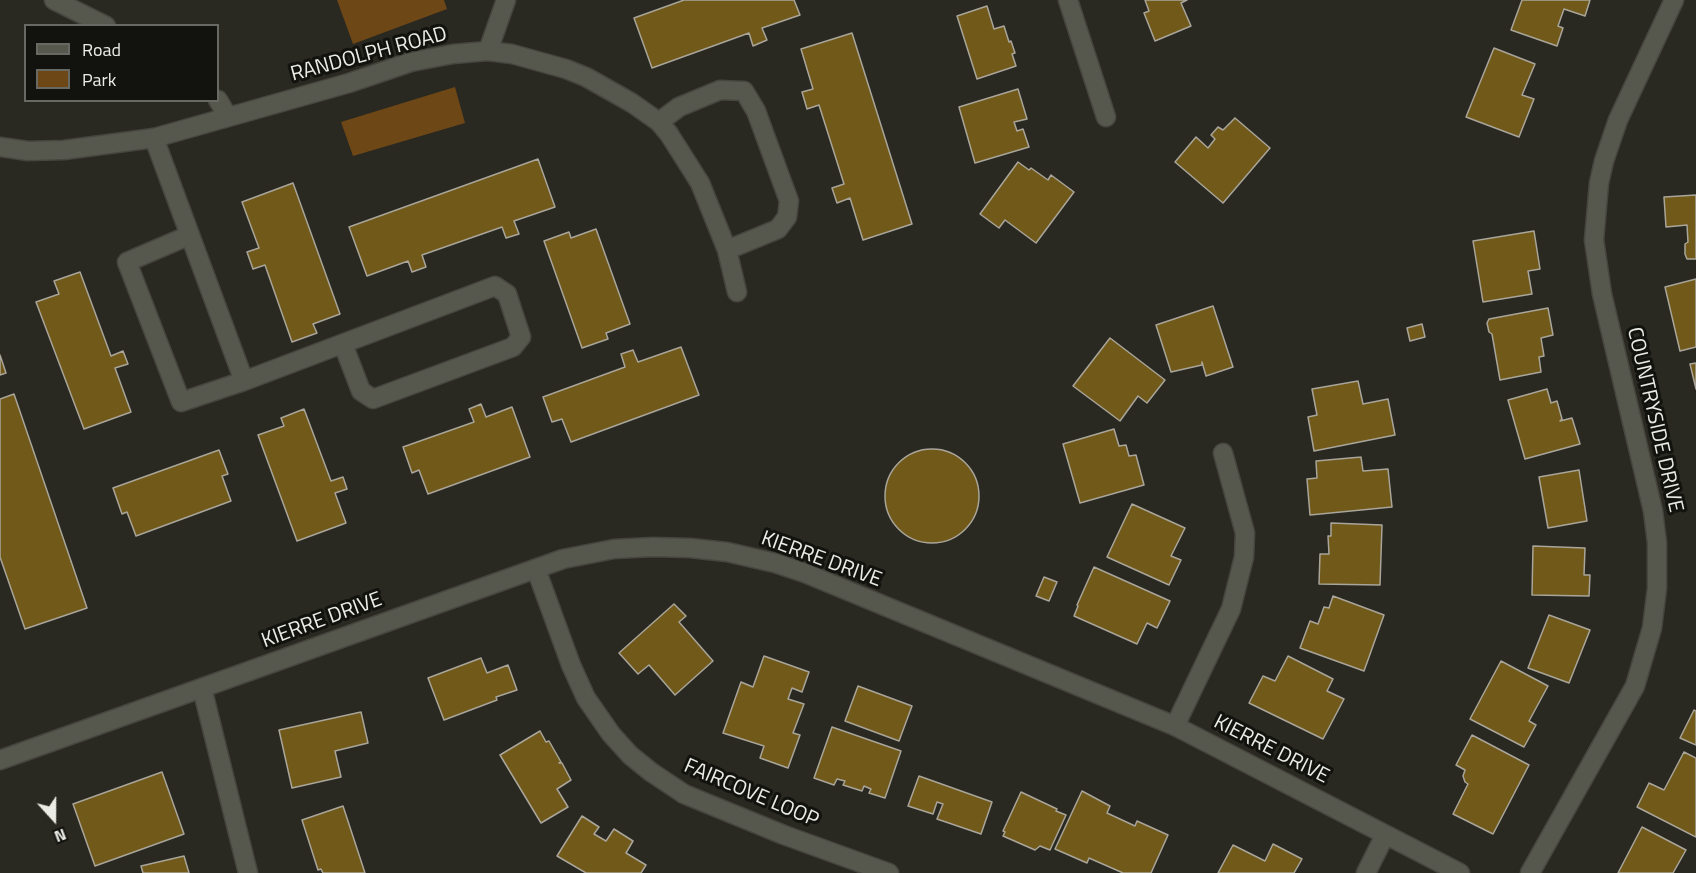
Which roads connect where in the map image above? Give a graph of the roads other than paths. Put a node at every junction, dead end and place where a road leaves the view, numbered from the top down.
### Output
1 (54, 0) edge
2 (506, 0) edge
3 (1068, 0) edge
4 (1674, 0) edge
5 (102, 24) edge
6 (489, 51) junction
7 (219, 102) edge
8 (228, 117) junction
9 (1106, 117) dead end
10 (659, 122) junction
11 (154, 138) junction
12 (0, 147) edge
13 (190, 235) junction
14 (727, 250) junction
15 (738, 292) dead end
16 (343, 344) junction
17 (244, 381) junction
18 (1223, 453) dead end
19 (536, 569) junction
20 (202, 688) junction
21 (1175, 726) junction
22 (0, 760) edge
23 (1385, 834) junction
24 (248, 873) edge
25 (889, 873) edge
26 (1366, 873) edge
27 (1460, 873) edge
28 (1530, 873) edge

1 - 5 street
2 - 6 street
3 - 9 street
4 - 28 street, COUNTRYSIDE DRIVE
6 - 8 street, RANDOLPH ROAD
6 - 10 street, RANDOLPH ROAD
7 - 8 street
8 - 11 street, RANDOLPH ROAD
10 - 14 street, RANDOLPH ROAD
10 - 14 street
11 - 12 street, RANDOLPH ROAD
11 - 13 street
13 - 17 street
13 - 17 street
14 - 15 street, RANDOLPH ROAD
16 - 16 street
16 - 17 street
18 - 21 street
19 - 20 street, KIERRE DRIVE
19 - 21 street, KIERRE DRIVE
19 - 25 street, FAIRCOVE LOOP
20 - 22 street, KIERRE DRIVE
20 - 24 street
21 - 23 street, KIERRE DRIVE
23 - 26 street
23 - 27 street, KIERRE DRIVE

